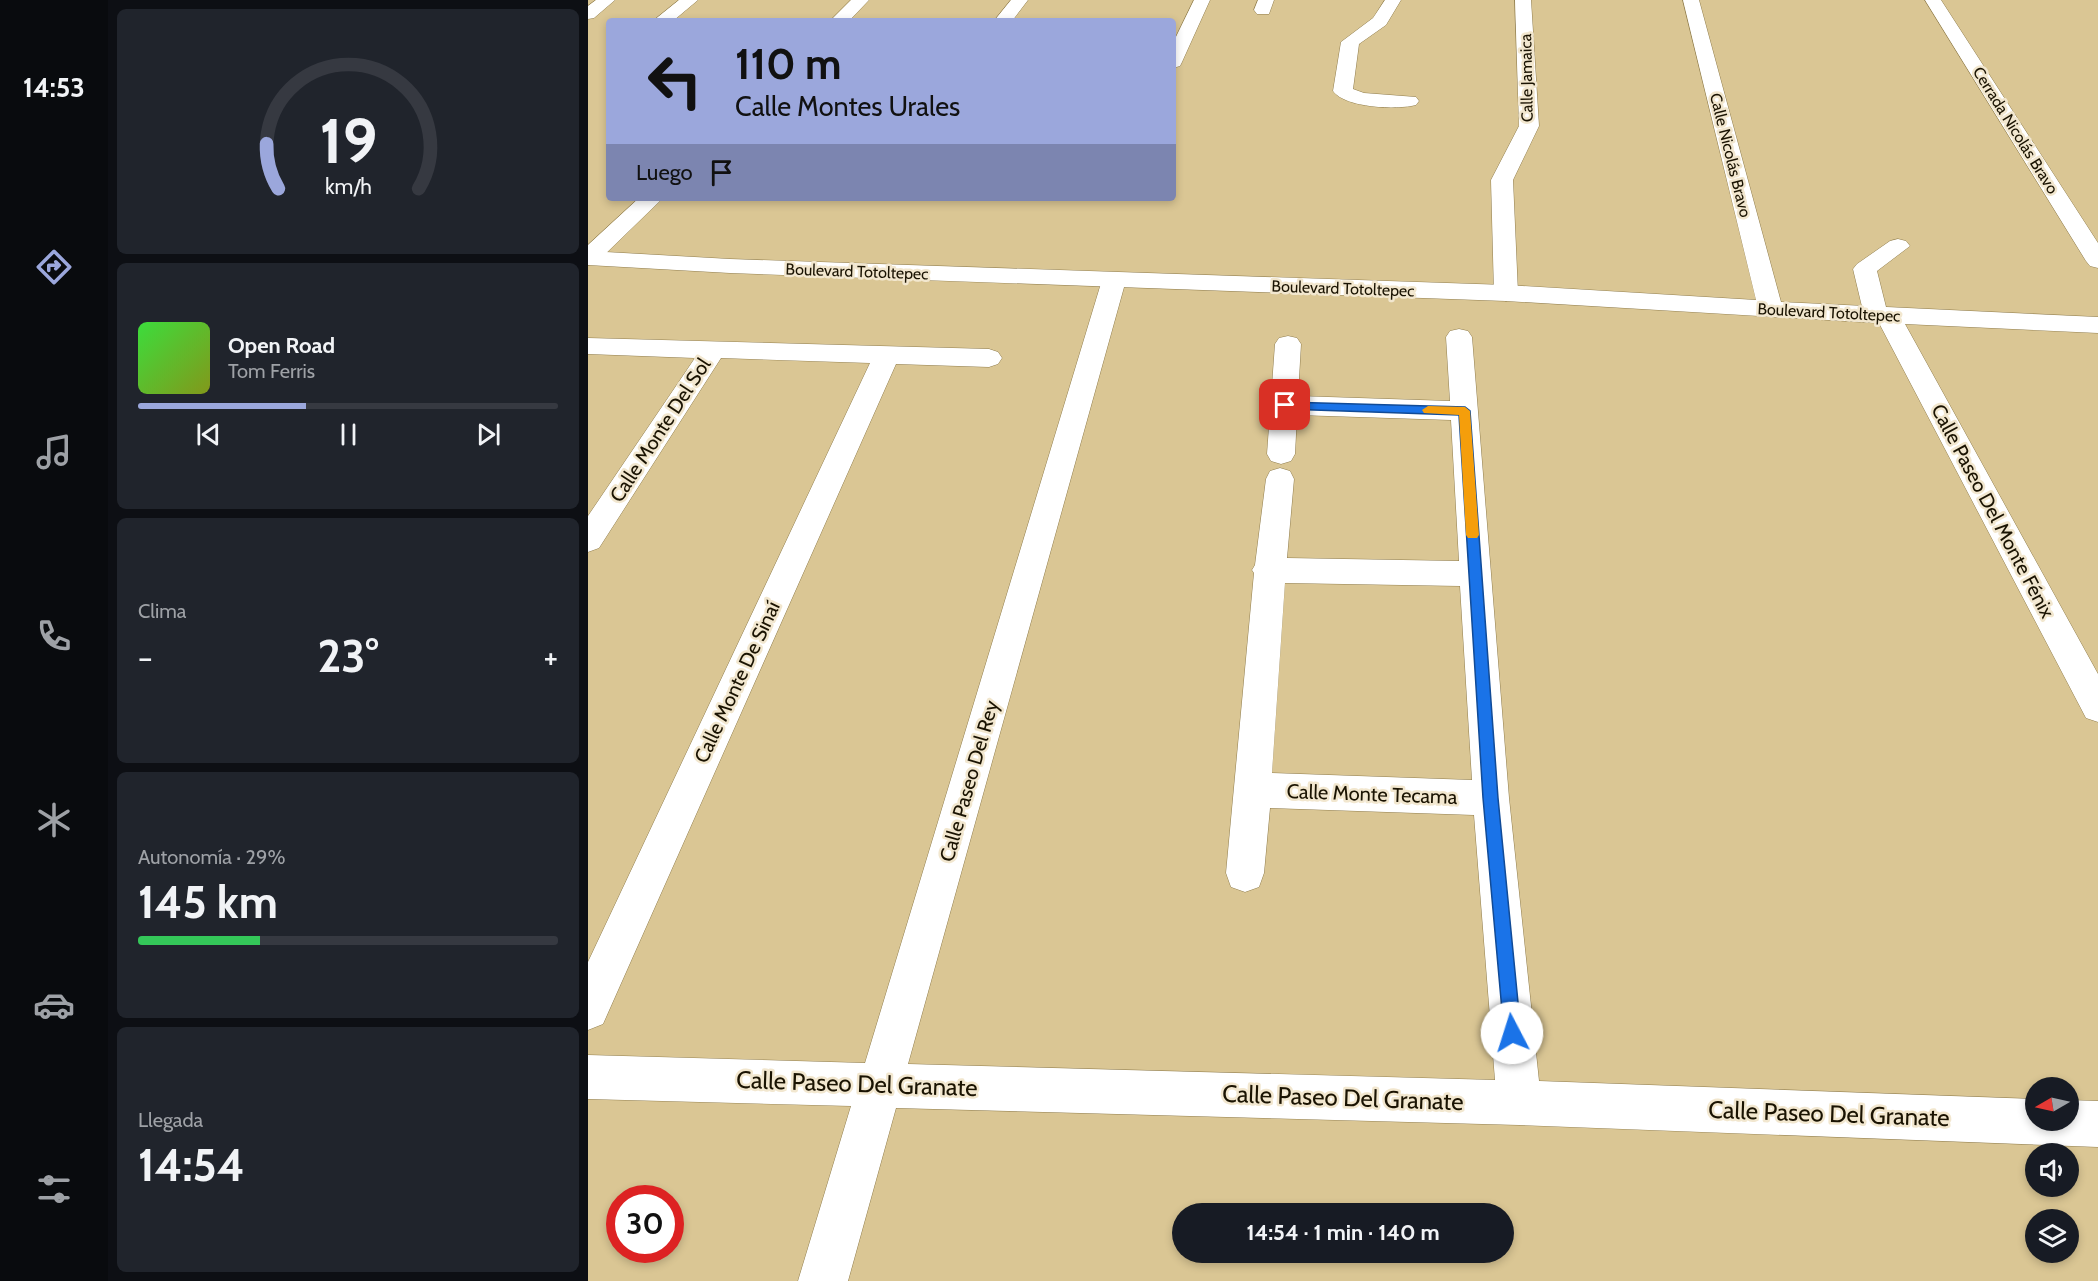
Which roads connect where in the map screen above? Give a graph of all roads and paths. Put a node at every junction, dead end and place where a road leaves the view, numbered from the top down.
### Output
1 (607, 0) edge
2 (690, 0) edge
3 (861, 0) edge
4 (1020, 0) edge
5 (1202, 0) edge
6 (1393, 0) edge
7 (1523, 0) edge
8 (1691, 0) edge
9 (1933, 0) edge
10 (588, 14) edge
11 (666, 18) edge
12 (842, 18) edge
13 (1005, 18) edge
14 (1176, 56) edge
15 (1409, 101) dead end
16 (649, 201) edge
17 (1898, 246) dead end
18 (588, 258) edge
19 (2098, 261) edge
20 (1114, 280) junction
21 (1506, 293) junction
22 (1771, 309) junction
23 (1882, 315) junction
24 (2098, 325) edge
25 (1459, 337) dead end
26 (1288, 344) dead end
27 (588, 346) edge
28 (713, 350) junction
29 (887, 355) junction
30 (989, 358) dead end
31 (1285, 405) junction
32 (1465, 411) junction
33 (588, 540) edge
34 (1268, 570) junction
35 (1475, 574) junction
36 (2098, 707) edge
37 (1254, 790) junction
38 (1491, 798) junction
39 (1245, 873) dead end
40 (588, 1009) edge
41 (588, 1077) edge
42 (880, 1085) junction
43 (1519, 1103) junction
44 (2098, 1124) edge
45 (823, 1281) edge

1 - 10 street
2 - 11 street
3 - 12 street
4 - 13 street
5 - 14 street
6 - 15 street
7 - 21 street, Calle Jamaica
8 - 22 street, Calle Nicolás Bravo
9 - 19 street, Cerrada Nicolás Bravo
16 - 18 street
17 - 23 street, Calle Paseo Del Monte Fénix
18 - 20 street, Boulevard Totoltepec
20 - 21 street, Boulevard Totoltepec
20 - 42 street, Calle Paseo Del Rey
21 - 22 street, Boulevard Totoltepec
22 - 23 street, Boulevard Totoltepec
23 - 24 street, Boulevard Totoltepec
23 - 36 street, Calle Paseo Del Monte Fénix
25 - 32 street
26 - 31 street
27 - 28 street
28 - 29 street
28 - 33 street, Calle Monte Del Sol
29 - 30 street
29 - 40 street, Calle Monte De Sinaí
31 - 32 street
31 - 34 street
32 - 35 street
34 - 35 street
34 - 37 street
35 - 38 street
37 - 38 street, Calle Monte Tecama
37 - 39 street
38 - 43 street
41 - 42 street, Calle Paseo Del Granate
42 - 43 street, Calle Paseo Del Granate
42 - 45 street, Calle Paseo Del Rey
43 - 44 street, Calle Paseo Del Granate

